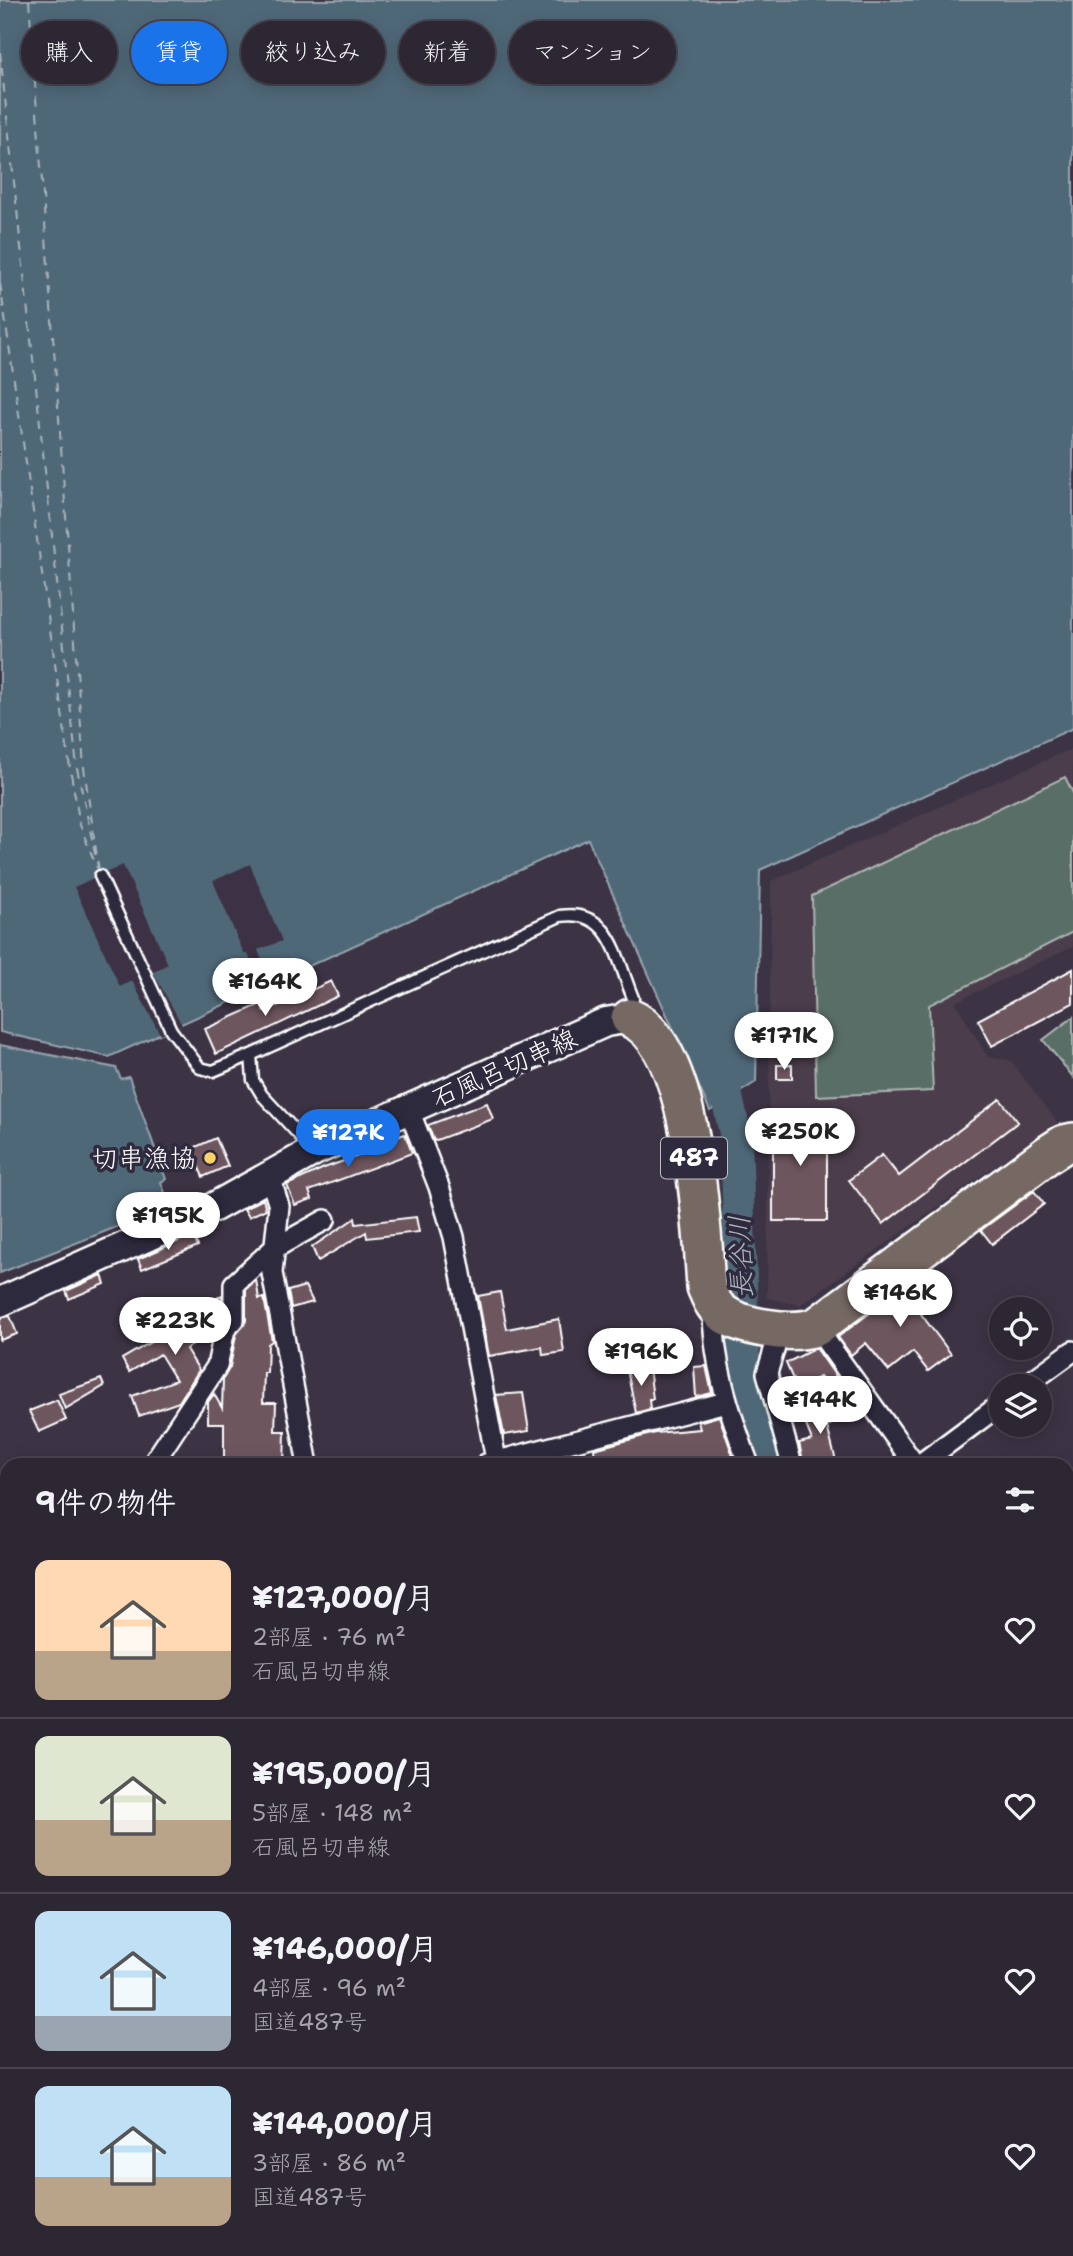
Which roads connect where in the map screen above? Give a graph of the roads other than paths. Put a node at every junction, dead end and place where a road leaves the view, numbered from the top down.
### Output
1 (100, 876) dead end
2 (630, 1018) junction
3 (251, 1055) junction
4 (409, 1110) junction
5 (1073, 1142) edge
6 (314, 1151) junction
7 (269, 1174) junction
8 (326, 1220) dead end
9 (274, 1249) junction
10 (0, 1302) edge
11 (717, 1307) junction
12 (816, 1327) junction
13 (772, 1330) junction
14 (1073, 1351) edge
15 (1041, 1374) edge
16 (726, 1402) junction
17 (989, 1413) edge
18 (157, 1458) edge
19 (307, 1458) edge
20 (492, 1458) edge
21 (516, 1458) edge
22 (746, 1458) edge
23 (790, 1458) edge
24 (912, 1458) edge
25 (927, 1458) edge

1 - 3 lane
2 - 3 lane
2 - 4 main road, 石風呂切串線
2 - 11 highway, 487
3 - 6 lane
4 - 6 main road, 石風呂切串線
4 - 20 street
5 - 12 highway
6 - 7 main road, 石風呂切串線
7 - 9 street
7 - 10 main road, 石風呂切串線
8 - 9 street
9 - 18 street
9 - 19 street
11 - 13 highway
11 - 16 street
12 - 13 highway
12 - 24 street
13 - 23 street
14 - 15 street
16 - 21 street
16 - 22 street
17 - 25 street

